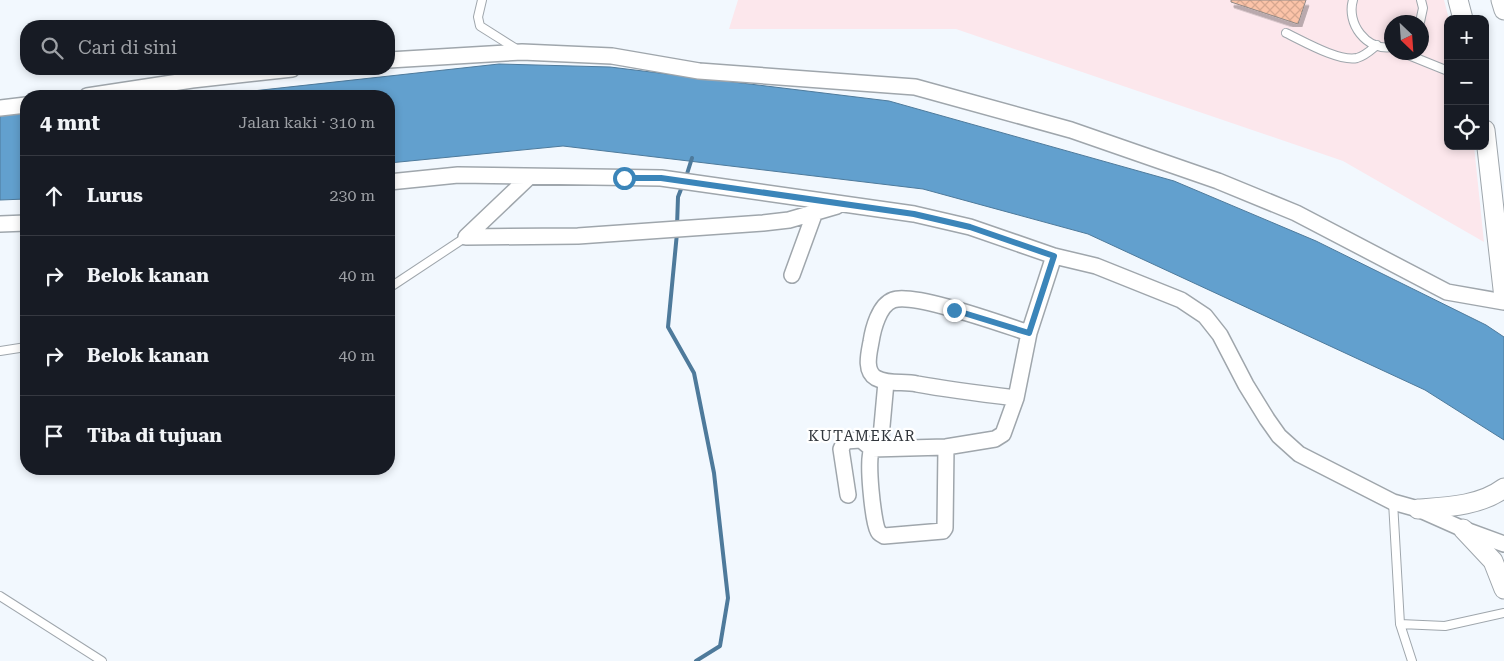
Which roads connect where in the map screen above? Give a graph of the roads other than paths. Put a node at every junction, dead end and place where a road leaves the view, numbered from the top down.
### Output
1 (482, 0) edge
2 (1353, 0) edge
3 (1421, 0) edge
4 (1458, 0) edge
5 (1501, 0) edge
6 (1504, 10) edge
7 (1422, 15) edge
8 (1462, 15) edge
9 (1286, 33) dead end
10 (1377, 45) junction
11 (1384, 47) edge
12 (522, 52) junction
13 (395, 60) edge
14 (1421, 60) edge
15 (1444, 69) edge
16 (237, 75) edge
17 (126, 90) edge
18 (20, 106) edge
19 (0, 108) edge
20 (1487, 150) edge
21 (529, 177) junction
22 (395, 181) edge
23 (843, 204) junction
24 (815, 212) junction
25 (20, 223) edge
26 (0, 224) edge
27 (466, 236) junction
28 (1054, 256) junction
29 (792, 275) dead end
30 (395, 284) edge
31 (1504, 300) edge
32 (1029, 333) junction
33 (20, 348) edge
34 (0, 351) edge
35 (886, 382) junction
36 (1016, 398) junction
37 (946, 447) junction
38 (876, 448) junction
39 (1504, 488) edge
40 (848, 495) dead end
41 (1393, 502) junction
42 (1418, 510) junction
43 (1463, 530) junction
44 (1504, 544) edge
45 (1504, 589) edge
46 (0, 596) edge
47 (1504, 613) edge
48 (1400, 624) junction
49 (102, 661) edge
50 (1412, 661) edge

1 - 12 lane
2 - 10 lane
3 - 7 lane
4 - 8 street
5 - 6 street
9 - 10 lane
10 - 11 lane
12 - 13 street
12 - 31 street
14 - 15 lane
16 - 17 street
18 - 19 street
20 - 31 street
21 - 22 street
21 - 23 street
21 - 27 street
23 - 24 street
23 - 28 street
24 - 27 street
24 - 29 street
25 - 26 street
27 - 30 lane
28 - 32 street
28 - 41 street
32 - 35 street
32 - 36 street
33 - 34 lane
35 - 36 street
35 - 38 street
36 - 37 street
37 - 38 street
37 - 38 street
38 - 40 street
39 - 42 street
41 - 42 street
41 - 48 lane
42 - 43 street
43 - 44 street
43 - 45 street
46 - 49 lane
47 - 48 lane
48 - 50 lane

